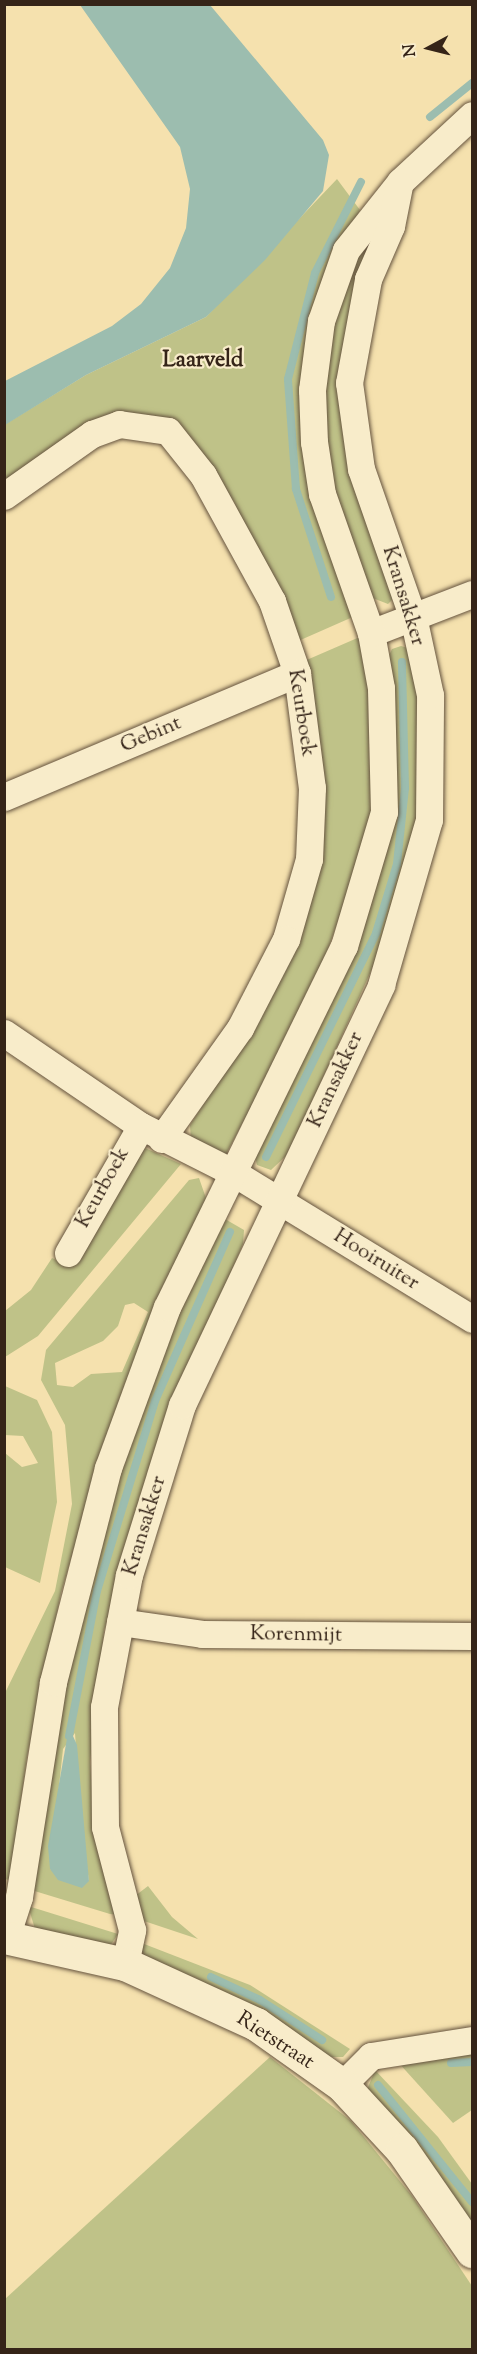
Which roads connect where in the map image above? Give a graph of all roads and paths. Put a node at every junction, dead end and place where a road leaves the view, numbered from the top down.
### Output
1 (472, 115) edge
2 (400, 182) junction
3 (4, 496) edge
4 (472, 594) edge
5 (414, 621) junction
6 (371, 633) junction
7 (297, 673) junction
8 (4, 797) edge
9 (4, 1033) edge
10 (151, 1132) junction
11 (234, 1173) junction
12 (279, 1201) junction
13 (68, 1253) dead end
14 (472, 1319) edge
15 (120, 1622) junction
16 (472, 1636) edge
17 (5, 1937) edge
18 (125, 1964) junction
19 (472, 2040) edge
20 (342, 2085) junction
21 (472, 2251) edge

1 - 2 street, Kransakker
2 - 5 street, Kransakker
2 - 6 street, Kransakker
3 - 7 street, Keurboek
4 - 5 street
5 - 6 street
5 - 12 street, Kransakker
6 - 11 street, Kransakker
7 - 8 street, Gebint
7 - 10 street, Keurboek
9 - 10 street, Keurboek
10 - 11 street, Keurboek
10 - 13 street, Keurboek
11 - 12 street, Keurboek
11 - 17 street, Kransakker
12 - 14 street, Hooiruiter
12 - 15 street, Kransakker
15 - 16 street, Korenmijt
15 - 18 street, Kransakker
17 - 18 street, Rietstraat
18 - 20 street, Rietstraat
19 - 20 street
20 - 21 street, Rietstraat

